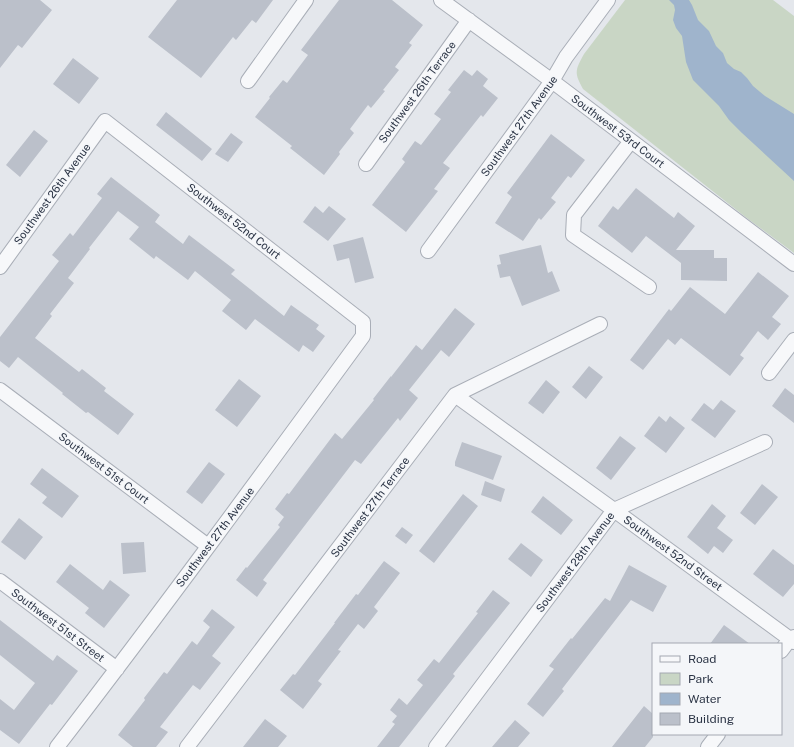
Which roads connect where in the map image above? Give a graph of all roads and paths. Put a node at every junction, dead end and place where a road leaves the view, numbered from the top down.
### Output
1 (306, 0) edge
2 (442, 0) edge
3 (608, 0) edge
4 (469, 20) junction
5 (248, 81) dead end
6 (552, 81) junction
7 (105, 120) joint
8 (632, 141) junction
9 (366, 164) dead end
10 (428, 251) dead end
11 (794, 264) edge
12 (0, 267) edge
13 (649, 287) dead end
14 (363, 322) joint
15 (600, 324) dead end
16 (794, 340) edge
17 (769, 373) dead end
18 (0, 390) edge
19 (455, 395) junction
20 (766, 442) dead end
21 (614, 510) junction
22 (208, 546) junction
23 (0, 581) edge
24 (793, 639) edge
25 (782, 650) edge
26 (117, 669) junction
27 (717, 735) edge
28 (57, 747) edge
29 (187, 747) edge
30 (436, 747) edge
31 (708, 747) edge

1 - 5 street
2 - 4 street, Southwest 53rd Court
3 - 6 street, Southwest 27th Avenue
4 - 6 street, Southwest 53rd Court
4 - 9 street, Southwest 26th Terrace
6 - 8 street, Southwest 53rd Court
6 - 10 street, Southwest 27th Avenue
7 - 12 street, Southwest 26th Avenue
7 - 14 street, Southwest 52nd Court
8 - 11 street, Southwest 53rd Court
8 - 13 street
14 - 22 street, Southwest 27th Avenue
15 - 19 street, Southwest 27th Terrace
16 - 17 street
18 - 22 street, Southwest 51st Court
19 - 21 street, Southwest 52nd Street
19 - 29 street, Southwest 27th Terrace
20 - 21 street, Southwest 28th Avenue
21 - 24 street, Southwest 52nd Street
21 - 30 street, Southwest 28th Avenue
22 - 26 street, Southwest 27th Avenue
23 - 26 street, Southwest 51st Street
24 - 25 street
26 - 28 street, Southwest 27th Avenue
27 - 31 street

